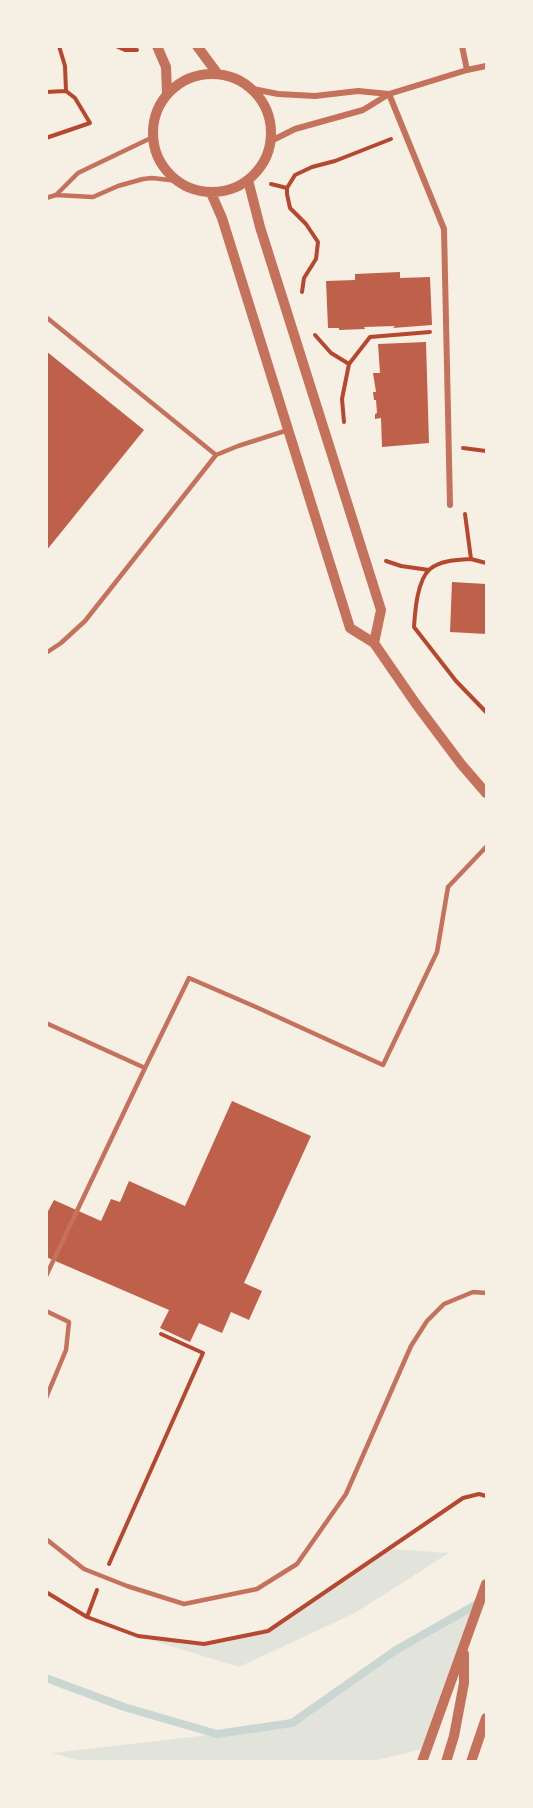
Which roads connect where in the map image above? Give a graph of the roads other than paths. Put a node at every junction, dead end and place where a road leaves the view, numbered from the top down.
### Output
1 (157, 46) edge
2 (197, 46) edge
3 (462, 46) edge
4 (486, 66) edge
5 (467, 70) junction
6 (217, 73) junction
7 (253, 88) junction
8 (167, 93) junction
9 (389, 94) junction
10 (153, 137) junction
11 (271, 141) junction
12 (248, 180) junction
13 (178, 182) junction
14 (211, 192) junction
15 (56, 195) junction
16 (46, 198) edge
17 (46, 317) edge
18 (288, 430) junction
19 (216, 455) junction
20 (450, 505) road end
21 (374, 643) junction
22 (46, 653) edge
23 (486, 793) edge
24 (486, 847) edge
25 (46, 1023) edge
26 (145, 1068) junction
27 (46, 1276) edge
28 (486, 1293) edge
29 (46, 1311) edge
30 (46, 1398) edge
31 (46, 1539) edge
32 (486, 1584) edge
33 (464, 1648) junction
34 (486, 1718) edge
35 (422, 1761) edge
36 (446, 1761) edge
37 (471, 1761) edge

1 - 8 street
2 - 6 street
3 - 5 street
4 - 5 street
5 - 9 street
6 - 7 street
6 - 8 street
7 - 9 street
7 - 11 street
8 - 10 street
9 - 11 street
9 - 20 street
10 - 13 street
10 - 15 lane
11 - 12 street
12 - 14 street
12 - 21 street
13 - 14 street
13 - 15 lane
14 - 18 street
15 - 16 lane
17 - 19 lane
18 - 19 lane
18 - 21 street
19 - 22 lane
21 - 23 street
24 - 26 lane
25 - 26 lane
26 - 27 lane
28 - 31 lane
29 - 30 lane
32 - 33 street
33 - 35 street
33 - 36 street
34 - 37 street

